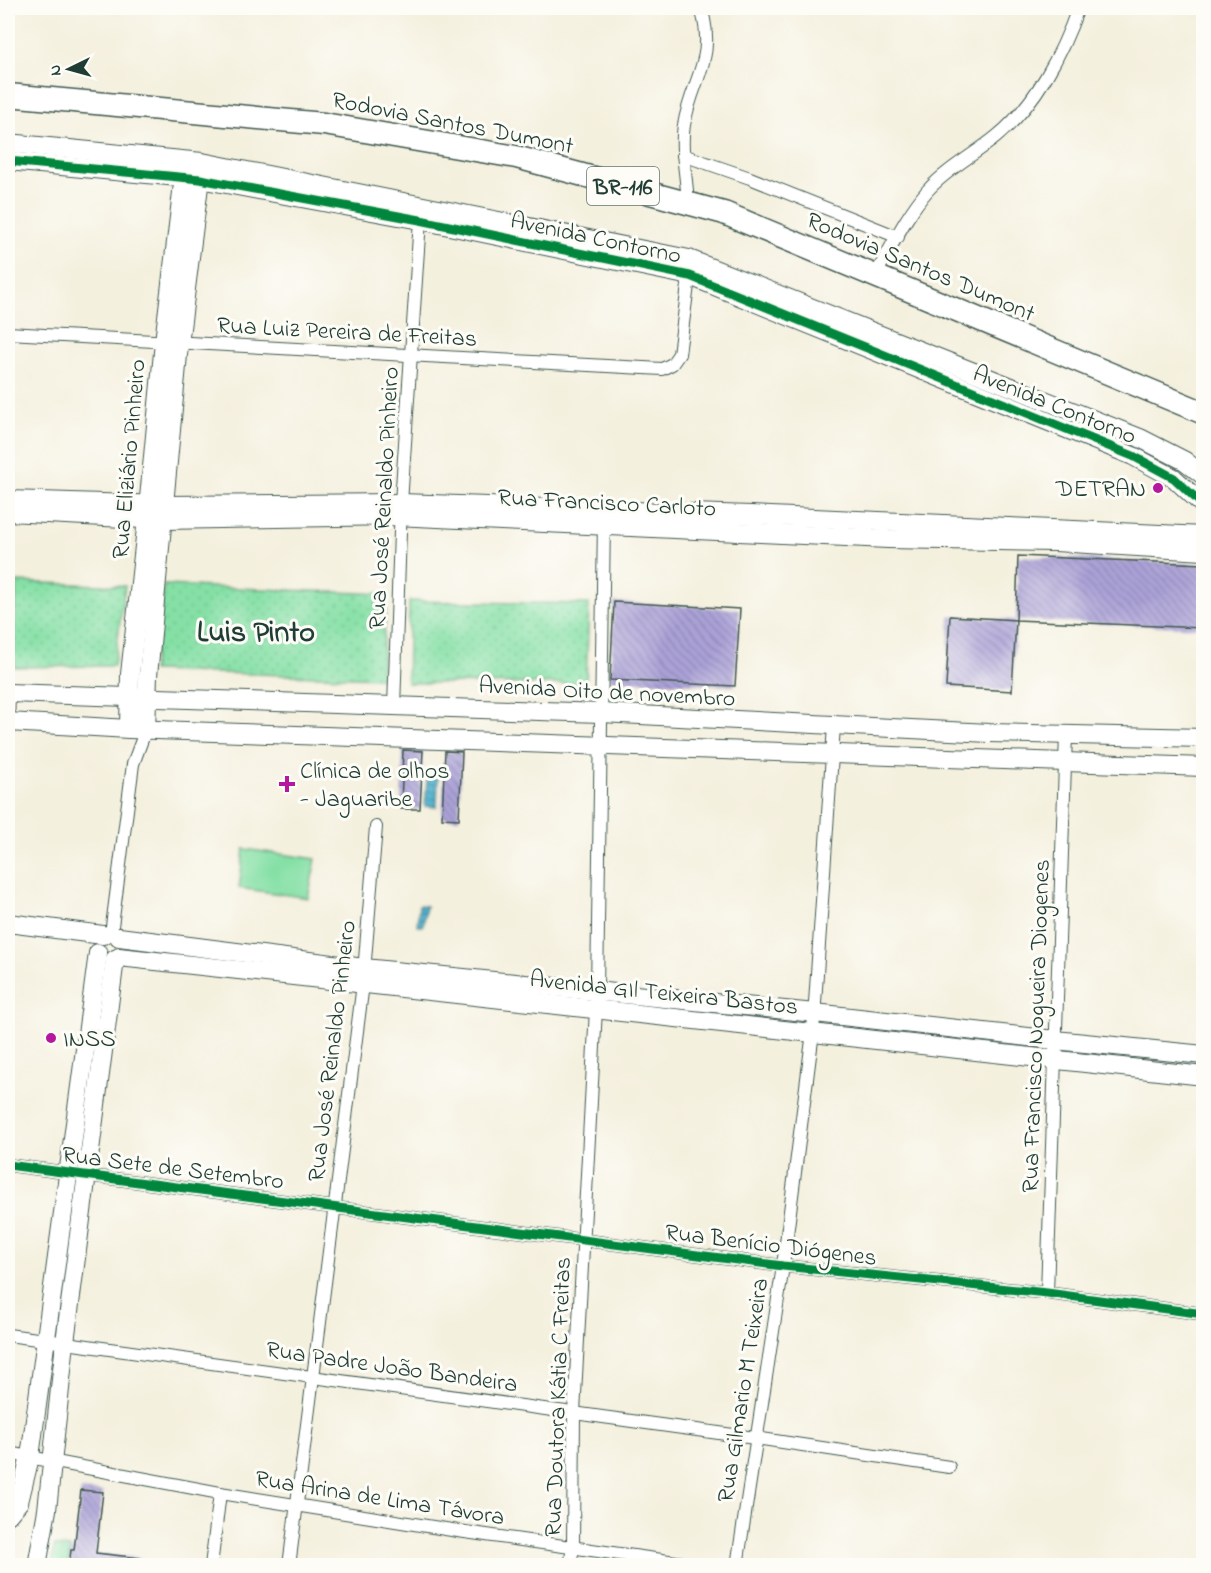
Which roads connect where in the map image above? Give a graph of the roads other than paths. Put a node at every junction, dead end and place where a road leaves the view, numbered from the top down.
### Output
1 (700, 8) edge
2 (1078, 8) edge
3 (8, 95) edge
4 (8, 143) edge
5 (684, 156) junction
6 (8, 160) edge
7 (193, 169) junction
8 (688, 204) junction
9 (420, 220) junction
10 (898, 237) junction
11 (690, 268) junction
12 (875, 276) junction
13 (8, 333) edge
14 (171, 343) junction
15 (412, 356) junction
16 (1203, 413) edge
17 (1140, 438) junction
18 (1133, 456) junction
19 (1203, 476) edge
20 (8, 500) edge
21 (1203, 506) edge
22 (401, 510) junction
23 (8, 512) edge
24 (156, 512) junction
25 (604, 518) junction
26 (957, 532) junction
27 (1203, 536) edge
28 (1203, 551) edge
29 (8, 693) edge
30 (138, 698) junction
31 (394, 707) junction
32 (420, 707) junction
33 (600, 713) junction
34 (744, 721) junction
35 (8, 722) edge
36 (834, 726) junction
37 (8, 728) edge
38 (138, 729) junction
39 (989, 733) junction
40 (1066, 735) junction
41 (420, 738) junction
42 (1203, 738) edge
43 (602, 744) junction
44 (744, 750) junction
45 (832, 754) junction
46 (988, 760) junction
47 (1064, 761) junction
48 (1203, 766) edge
49 (376, 826) dead end
50 (8, 923) edge
51 (8, 936) edge
52 (106, 941) junction
53 (117, 958) junction
54 (363, 976) junction
55 (596, 1000) junction
56 (815, 1012) junction
57 (813, 1032) junction
58 (1055, 1040) junction
59 (1203, 1054) edge
60 (1054, 1059) junction
61 (1203, 1076) edge
62 (8, 1165) edge
63 (67, 1173) junction
64 (86, 1175) junction
65 (334, 1208) junction
66 (584, 1240) junction
67 (783, 1266) junction
68 (1047, 1293) junction
69 (1203, 1314) edge
70 (8, 1335) edge
71 (46, 1340) junction
72 (65, 1342) junction
73 (312, 1377) junction
74 (574, 1413) junction
75 (755, 1438) junction
76 (8, 1453) edge
77 (30, 1457) junction
78 (51, 1460) junction
79 (949, 1467) dead end
80 (220, 1493) junction
81 (295, 1505) junction
82 (8, 1515) edge
83 (573, 1547) junction
84 (37, 1566) edge
85 (211, 1566) edge
86 (289, 1566) edge
87 (570, 1566) edge
88 (704, 1566) edge
89 (737, 1566) edge

1 - 5 street
2 - 10 street
3 - 8 highway, Rodovia Santos Dumont / BR-116
4 - 7 street, Avenida Contorno
5 - 8 street
5 - 10 street
6 - 7 street, Avenida Contorno
7 - 9 street, Avenida Contorno
7 - 11 street, Avenida Contorno
7 - 14 street, Rua Eliziário Pinheiro
8 - 12 highway, Rodovia Santos Dumont / BR-116
9 - 11 street, Avenida Contorno
9 - 15 street, Rua José Reinaldo Pinheiro
10 - 12 street
11 - 15 street, Rua Luiz Pereira de Freitas
11 - 17 street, Avenida Contorno
11 - 18 street, Avenida Contorno
12 - 16 highway, Rodovia Santos Dumont / BR-116
13 - 14 street, Rua Luiz Pereira de Freitas
14 - 15 street, Rua Luiz Pereira de Freitas
14 - 24 street, Rua Eliziário Pinheiro
15 - 22 street, Rua José Reinaldo Pinheiro
17 - 18 street
17 - 19 street, Avenida Contorno
18 - 21 street, Avenida Contorno
20 - 24 street, Rua Francisco Carloto
22 - 24 street, Rua Francisco Carloto
22 - 25 street, Rua Francisco Carloto
22 - 31 street, Rua José Reinaldo Pinheiro
23 - 24 street, Rua Francisco Carloto
24 - 30 street, Rua Eliziário Pinheiro
25 - 26 street, Rua Francisco Carloto
25 - 33 street, Rua Doutora Kátia C Freitas
26 - 27 street, Rua Francisco Carloto
26 - 28 street, Rua Francisco Carloto
29 - 30 street, Avenida Oito de novembro
29 - 35 street
30 - 31 street, Avenida Oito de novembro
30 - 38 street, Rua Eliziário Pinheiro
31 - 32 street, Avenida Oito de novembro
32 - 33 street, Avenida Oito de novembro
32 - 41 street
33 - 34 street, Avenida Oito de novembro
33 - 43 street, Rua Doutora Kátia C Freitas
34 - 36 street, Avenida Oito de novembro
34 - 44 street
35 - 37 street
35 - 38 street
36 - 39 street, Avenida Oito de novembro
36 - 45 street, Rua Gilmario M Teixeira
38 - 41 street
38 - 52 street, Rua Eliziário Pinheiro
39 - 40 street, Avenida Oito de novembro
39 - 46 street
40 - 42 street, Avenida Oito de novembro
40 - 47 street, Rua Francisco Nogueira Diogenes
41 - 43 street
43 - 44 street
43 - 55 street, Rua Doutora Kátia C Freitas
44 - 45 street
45 - 46 street
45 - 56 street, Rua Gilmario M Teixeira
46 - 47 street
47 - 48 street
47 - 58 street, Rua Francisco Nogueira Diogenes
49 - 54 street, Rua José Reinaldo Pinheiro
50 - 52 street
51 - 52 street
52 - 53 street, Avenida GIl Teixeira Bastos
52 - 54 street, Avenida GIl Teixeira Bastos
52 - 63 street, Rua Eliziário Pinheiro
53 - 54 street, Avenida GIl Teixeira Bastos
53 - 64 street
54 - 55 street, Avenida GIl Teixeira Bastos
54 - 65 street, Rua José Reinaldo Pinheiro
55 - 56 street, Avenida GIl Teixeira Bastos
55 - 57 street, Avenida GIl Teixeira Bastos
55 - 66 street, Rua Doutora Kátia C Freitas
56 - 57 street, Rua Gilmario M Teixeira
56 - 58 street, Avenida GIl Teixeira Bastos
57 - 60 street, Avenida GIl Teixeira Bastos
57 - 67 street, Rua Gilmario M Teixeira
58 - 59 street, Avenida GIl Teixeira Bastos
58 - 60 street, Rua Francisco Nogueira Diogenes
60 - 61 street, Avenida GIl Teixeira Bastos
60 - 68 street, Rua Francisco Nogueira Diogenes
62 - 63 street, Rua Sete de Setembro
63 - 64 street, Rua Sete de Setembro
63 - 71 street, Rua Eliziário Pinheiro
64 - 65 street, Rua Sete de Setembro
64 - 72 street
65 - 66 street, Rua Benício Diógenes
65 - 73 street, Rua José Reinaldo Pinheiro
66 - 67 street, Rua Benício Diógenes
66 - 74 street, Rua Doutora Kátia C Freitas
67 - 68 street, Rua Benício Diógenes
67 - 75 street, Rua Gilmario M Teixeira
68 - 69 street, Rua Benício Diógenes
70 - 71 street, Rua Padre João Bandeira
71 - 72 street, Rua Padre João Bandeira
71 - 77 street, Rua Eliziário Pinheiro
72 - 73 street, Rua Padre João Bandeira
72 - 78 street
73 - 74 street, Rua Padre João Bandeira
73 - 81 street, Rua José Reinaldo Pinheiro
74 - 75 street, Rua Padre João Bandeira
74 - 83 street, Rua Doutora Kátia C Freitas
75 - 79 street, Rua Padre João Bandeira
75 - 89 street, Rua Gilmario M Teixeira
76 - 77 street, Rua Arina de Lima Távora
77 - 78 street, Rua Arina de Lima Távora
77 - 82 street, Rua Eliziário Pinheiro
78 - 80 street, Rua Arina de Lima Távora
78 - 84 street
80 - 81 street, Rua Arina de Lima Távora
80 - 85 street
81 - 83 street, Rua Arina de Lima Távora
81 - 86 street, Rua José Reinaldo Pinheiro
83 - 87 street, Rua Doutora Kátia C Freitas
83 - 88 street, Rua Arina de Lima Távora

